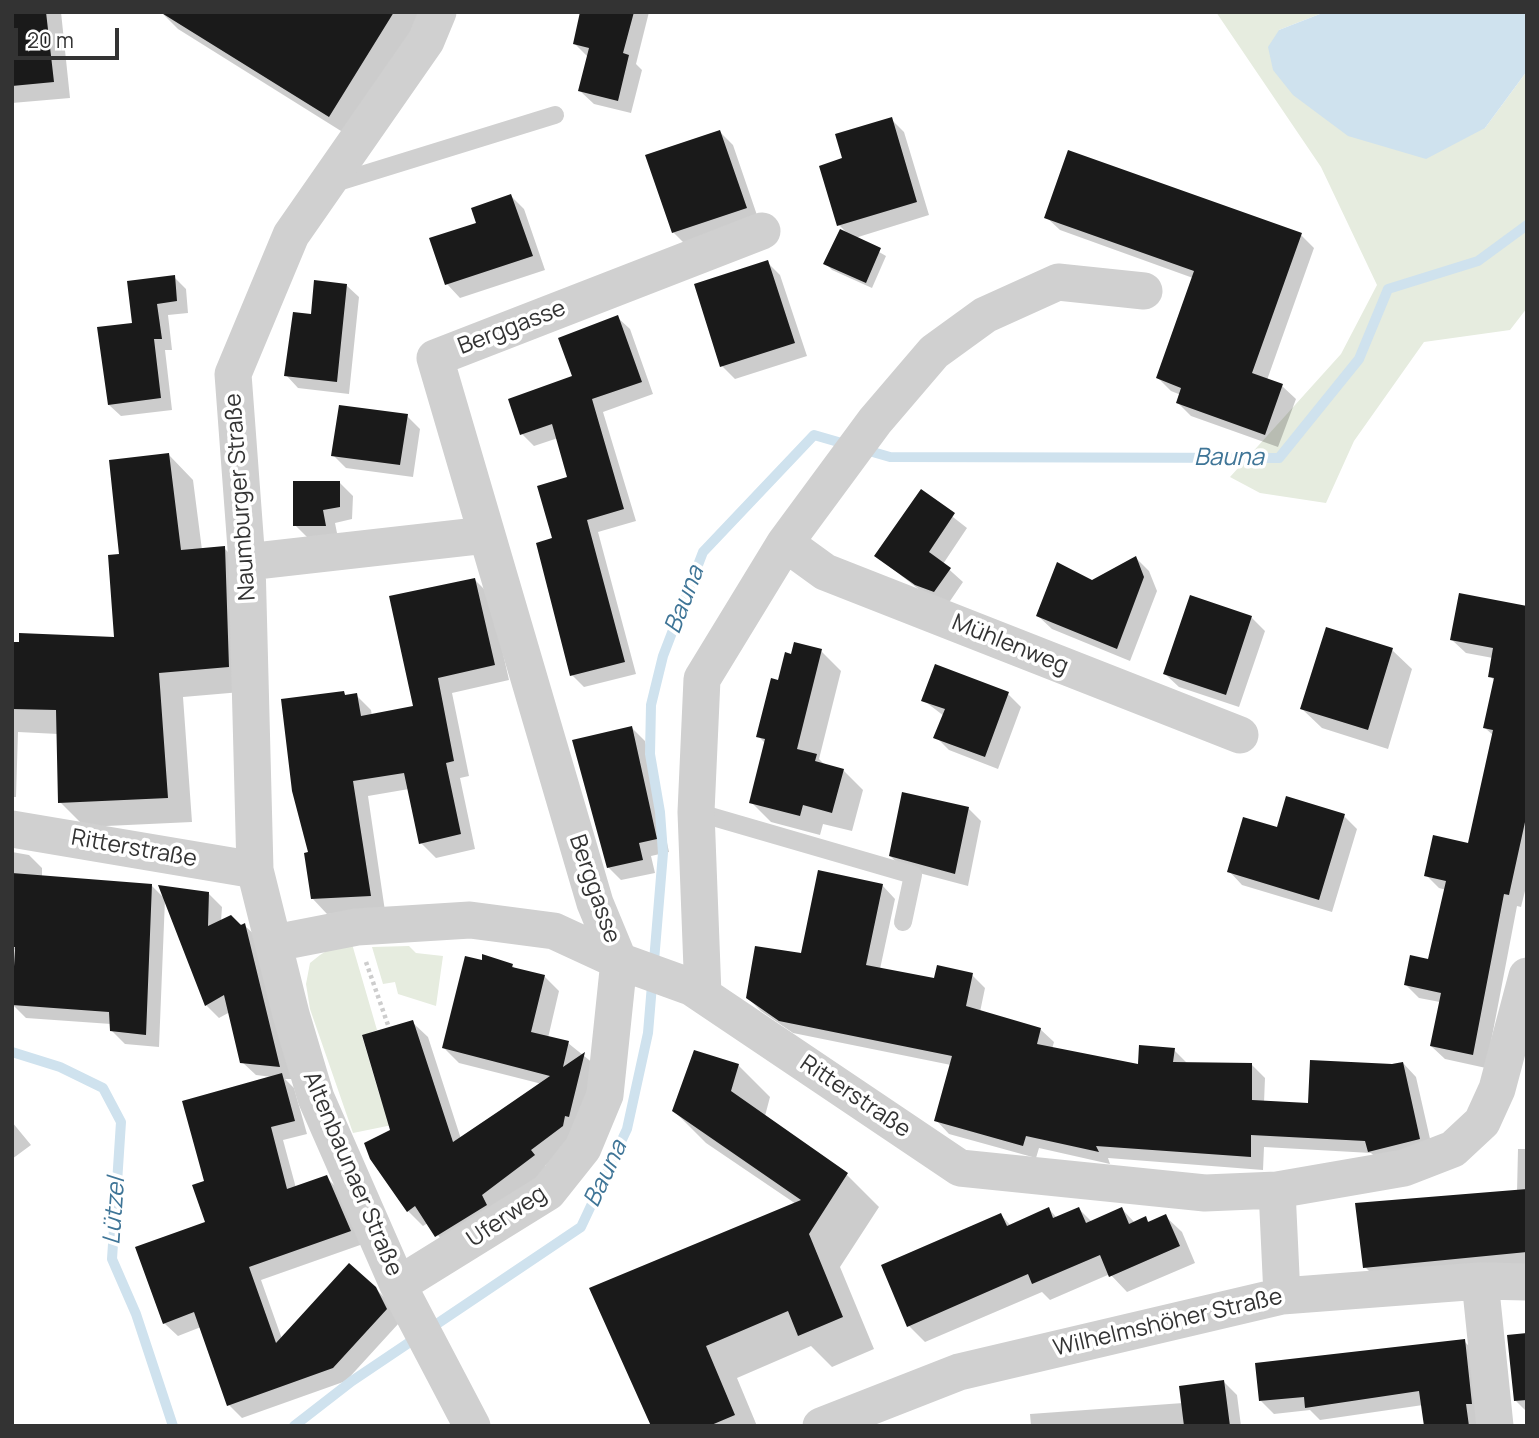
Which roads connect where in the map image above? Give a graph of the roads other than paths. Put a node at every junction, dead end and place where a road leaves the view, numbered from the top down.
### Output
1 (438, 12) edge
2 (555, 116) dead end
3 (325, 187) junction
4 (762, 231) dead end
5 (1144, 292) dead end
6 (486, 535) junction
7 (785, 543) junction
8 (247, 562) junction
9 (1240, 735) dead end
10 (696, 812) junction
11 (12, 829) edge
12 (255, 870) junction
13 (903, 922) dead end
14 (275, 943) junction
15 (628, 964) junction
16 (692, 989) junction
17 (1525, 995) edge
18 (1277, 1190) junction
19 (1480, 1281) junction
20 (1527, 1282) edge
21 (398, 1285) junction
22 (1282, 1296) junction
23 (472, 1426) edge
24 (821, 1426) edge
25 (1495, 1426) edge

1 - 3 street, Naumburger Straße
2 - 3 lane
3 - 8 street, Naumburger Straße
4 - 6 street, Berggasse
5 - 7 street
6 - 8 street
6 - 15 street, Berggasse
7 - 9 street, Mühlenweg
7 - 10 street
8 - 12 street, Naumburger Straße
10 - 13 lane
10 - 16 street
11 - 12 street, Ritterstraße
12 - 14 street, Altenbaunaer Straße
14 - 15 street, Ritterstraße
14 - 21 street, Altenbaunaer Straße
15 - 16 street, Ritterstraße
15 - 21 street, Uferweg
16 - 18 street, Ritterstraße
17 - 18 street, Ritterstraße
18 - 22 street
19 - 20 street, Wilhelmshöher Straße
19 - 22 street, Wilhelmshöher Straße
19 - 25 street
21 - 23 street, Altenbaunaer Straße
22 - 24 street, Wilhelmshöher Straße

